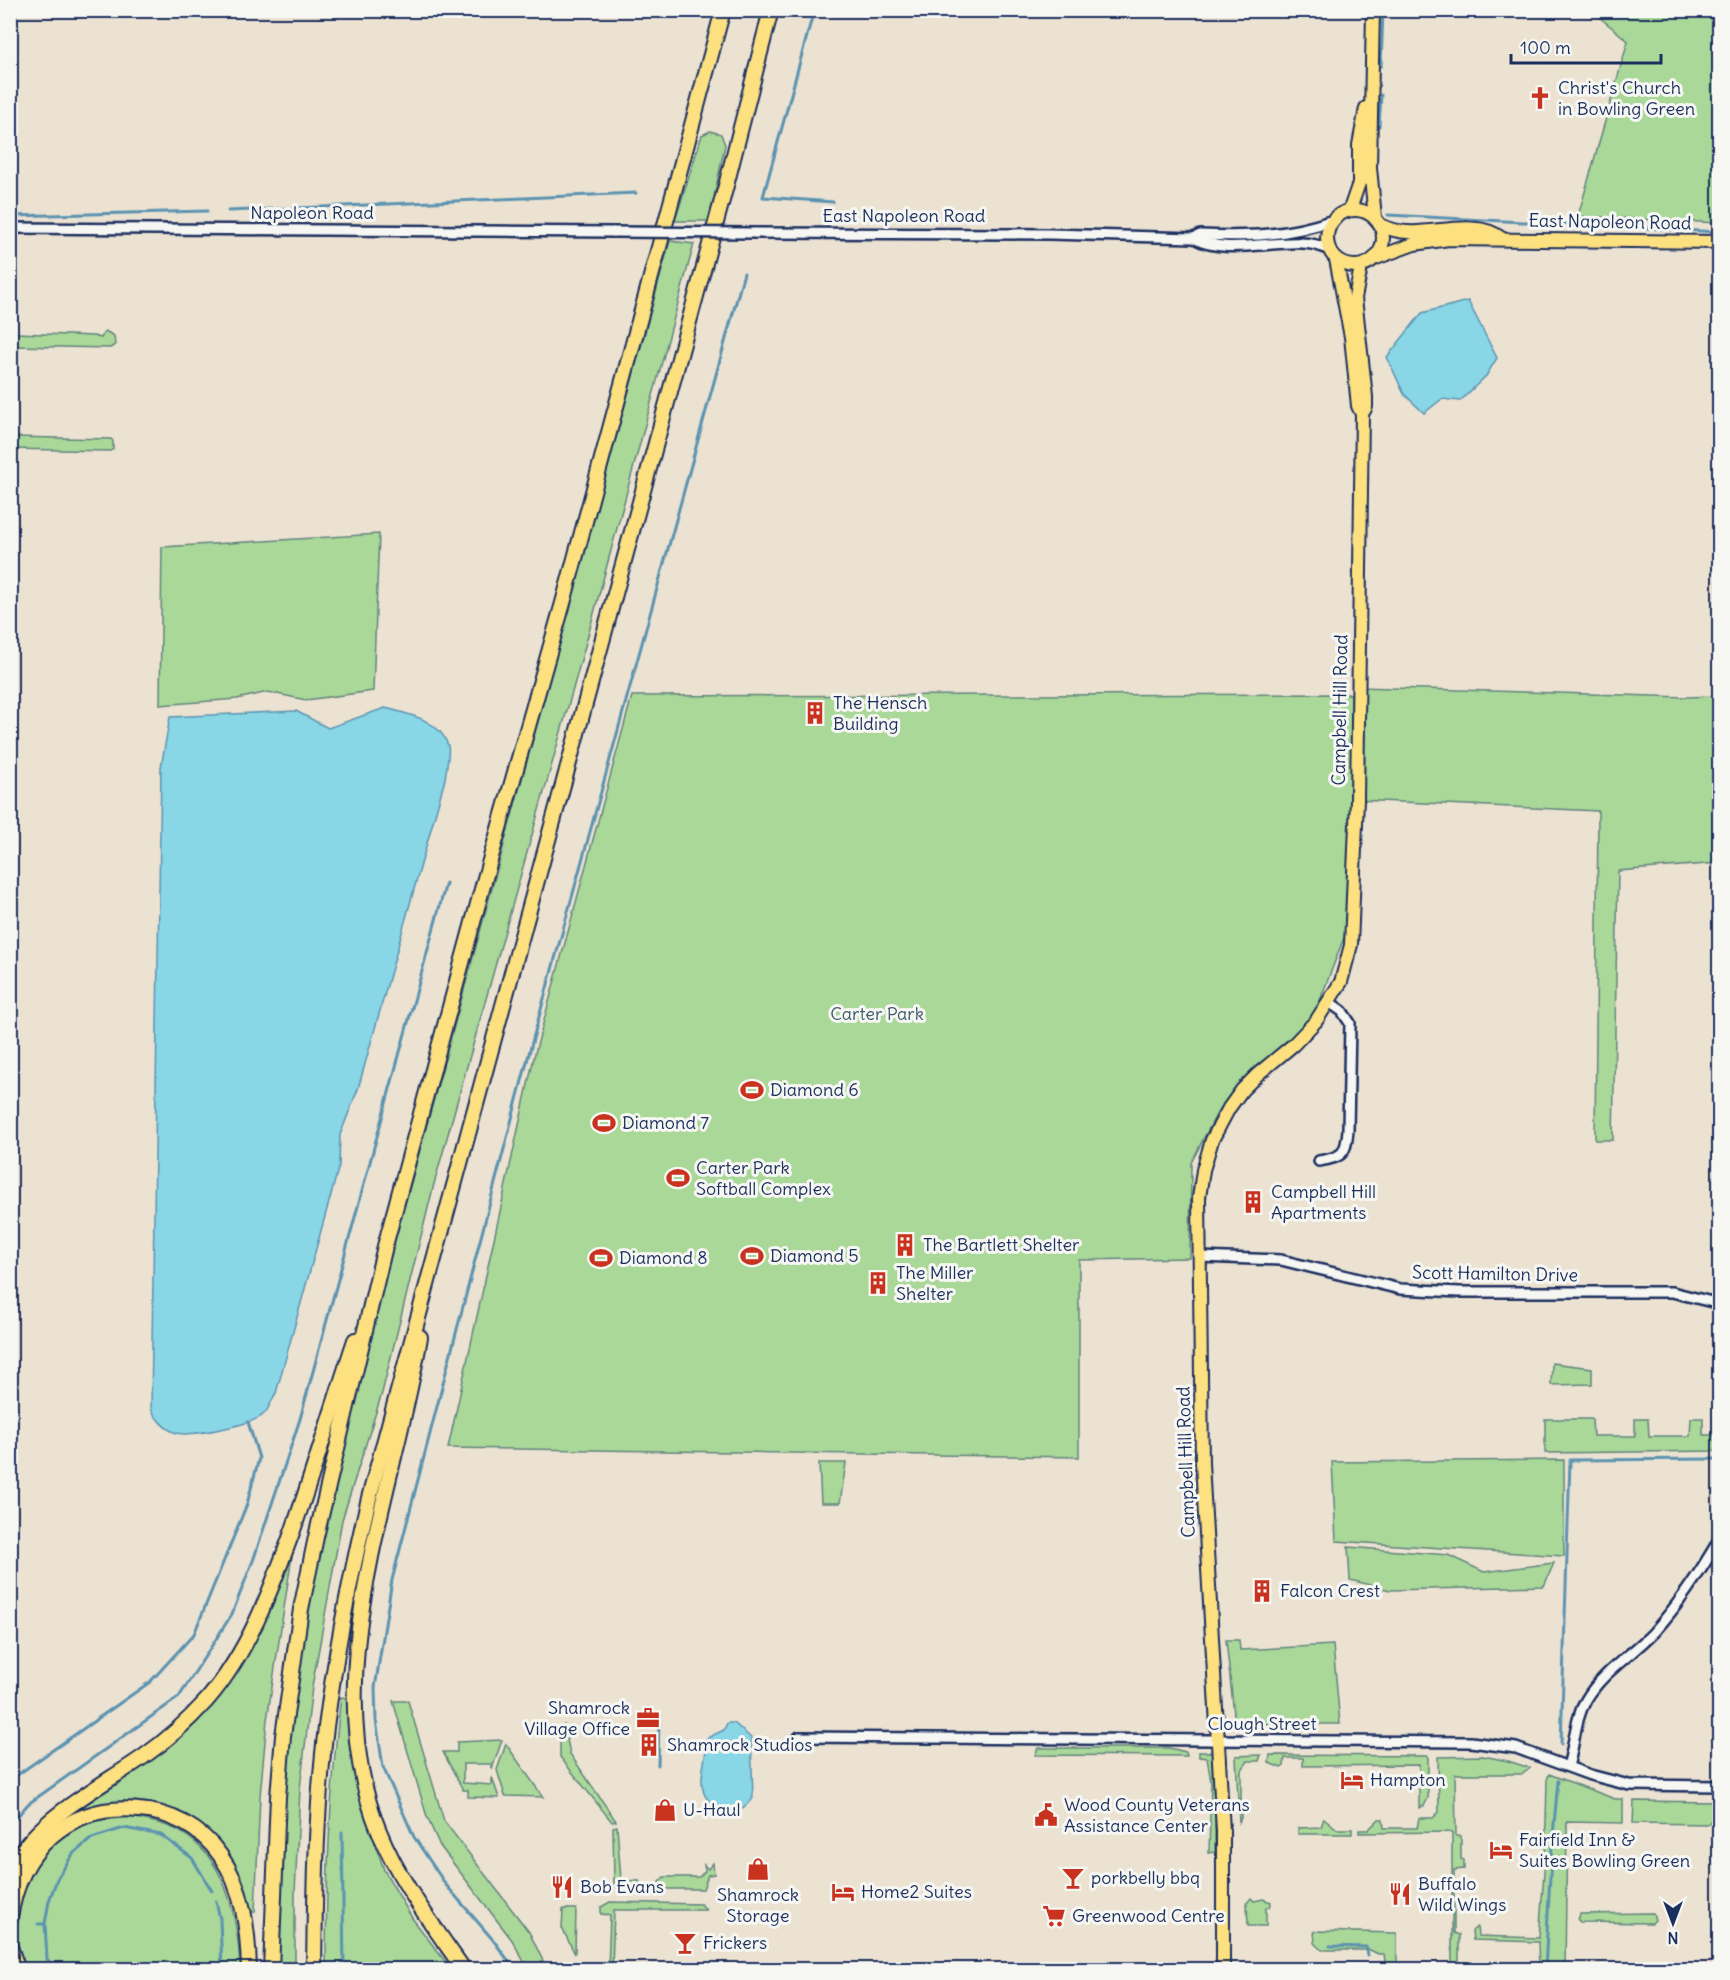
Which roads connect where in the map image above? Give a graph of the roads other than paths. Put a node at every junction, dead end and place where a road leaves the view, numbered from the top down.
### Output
1 (723, 10) edge
2 (771, 10) edge
3 (1373, 10) edge
4 (1370, 102) junction
5 (1350, 209) junction
6 (1333, 220) junction
7 (1378, 221) junction
8 (10, 228) edge
9 (614, 232) joint
10 (1194, 238) junction
11 (1501, 238) junction
12 (1719, 242) edge
13 (1333, 255) junction
14 (1376, 258) junction
15 (1361, 267) junction
16 (1362, 414) junction
17 (1329, 1002) junction
18 (1319, 1161) dead end
19 (385, 1246) junction
20 (1200, 1257) junction
21 (433, 1263) junction
22 (1719, 1304) edge
23 (1719, 1538) edge
24 (799, 1737) dead end
25 (1218, 1740) junction
26 (1568, 1766) junction
27 (1719, 1786) edge
28 (10, 1872) edge
29 (10, 1919) edge
30 (10, 1947) edge
31 (1224, 1969) edge
32 (18, 1970) edge
33 (249, 1970) edge
34 (271, 1970) edge
35 (314, 1970) edge
36 (464, 1970) edge

1 - 19 highway
2 - 21 highway
3 - 4 main road
4 - 5 main road
4 - 7 main road
5 - 6 main road
5 - 7 main road
6 - 10 street, East Napoleon Road
6 - 13 main road
7 - 11 main road, East Napoleon Road
7 - 14 main road
8 - 9 street, Napoleon Road
9 - 10 street, East Napoleon Road, bridge
10 - 13 street, East Napoleon Road
11 - 12 main road, East Napoleon Road
11 - 14 main road, East Napoleon Road
13 - 15 main road
13 - 16 main road, Campbell Hill Road
14 - 15 main road
15 - 16 main road, Campbell Hill Road
16 - 17 main road, Campbell Hill Road
17 - 18 street
17 - 20 main road, Campbell Hill Road
19 - 28 highway
19 - 34 highway
20 - 22 street, Scott Hamilton Drive
20 - 25 main road, Campbell Hill Road
21 - 35 highway
21 - 36 highway
23 - 26 street
24 - 25 street, Clough Street
25 - 26 street, Clough Street
25 - 31 main road, Campbell Hill Road
26 - 27 street, Clough Street
29 - 33 highway
30 - 32 highway

